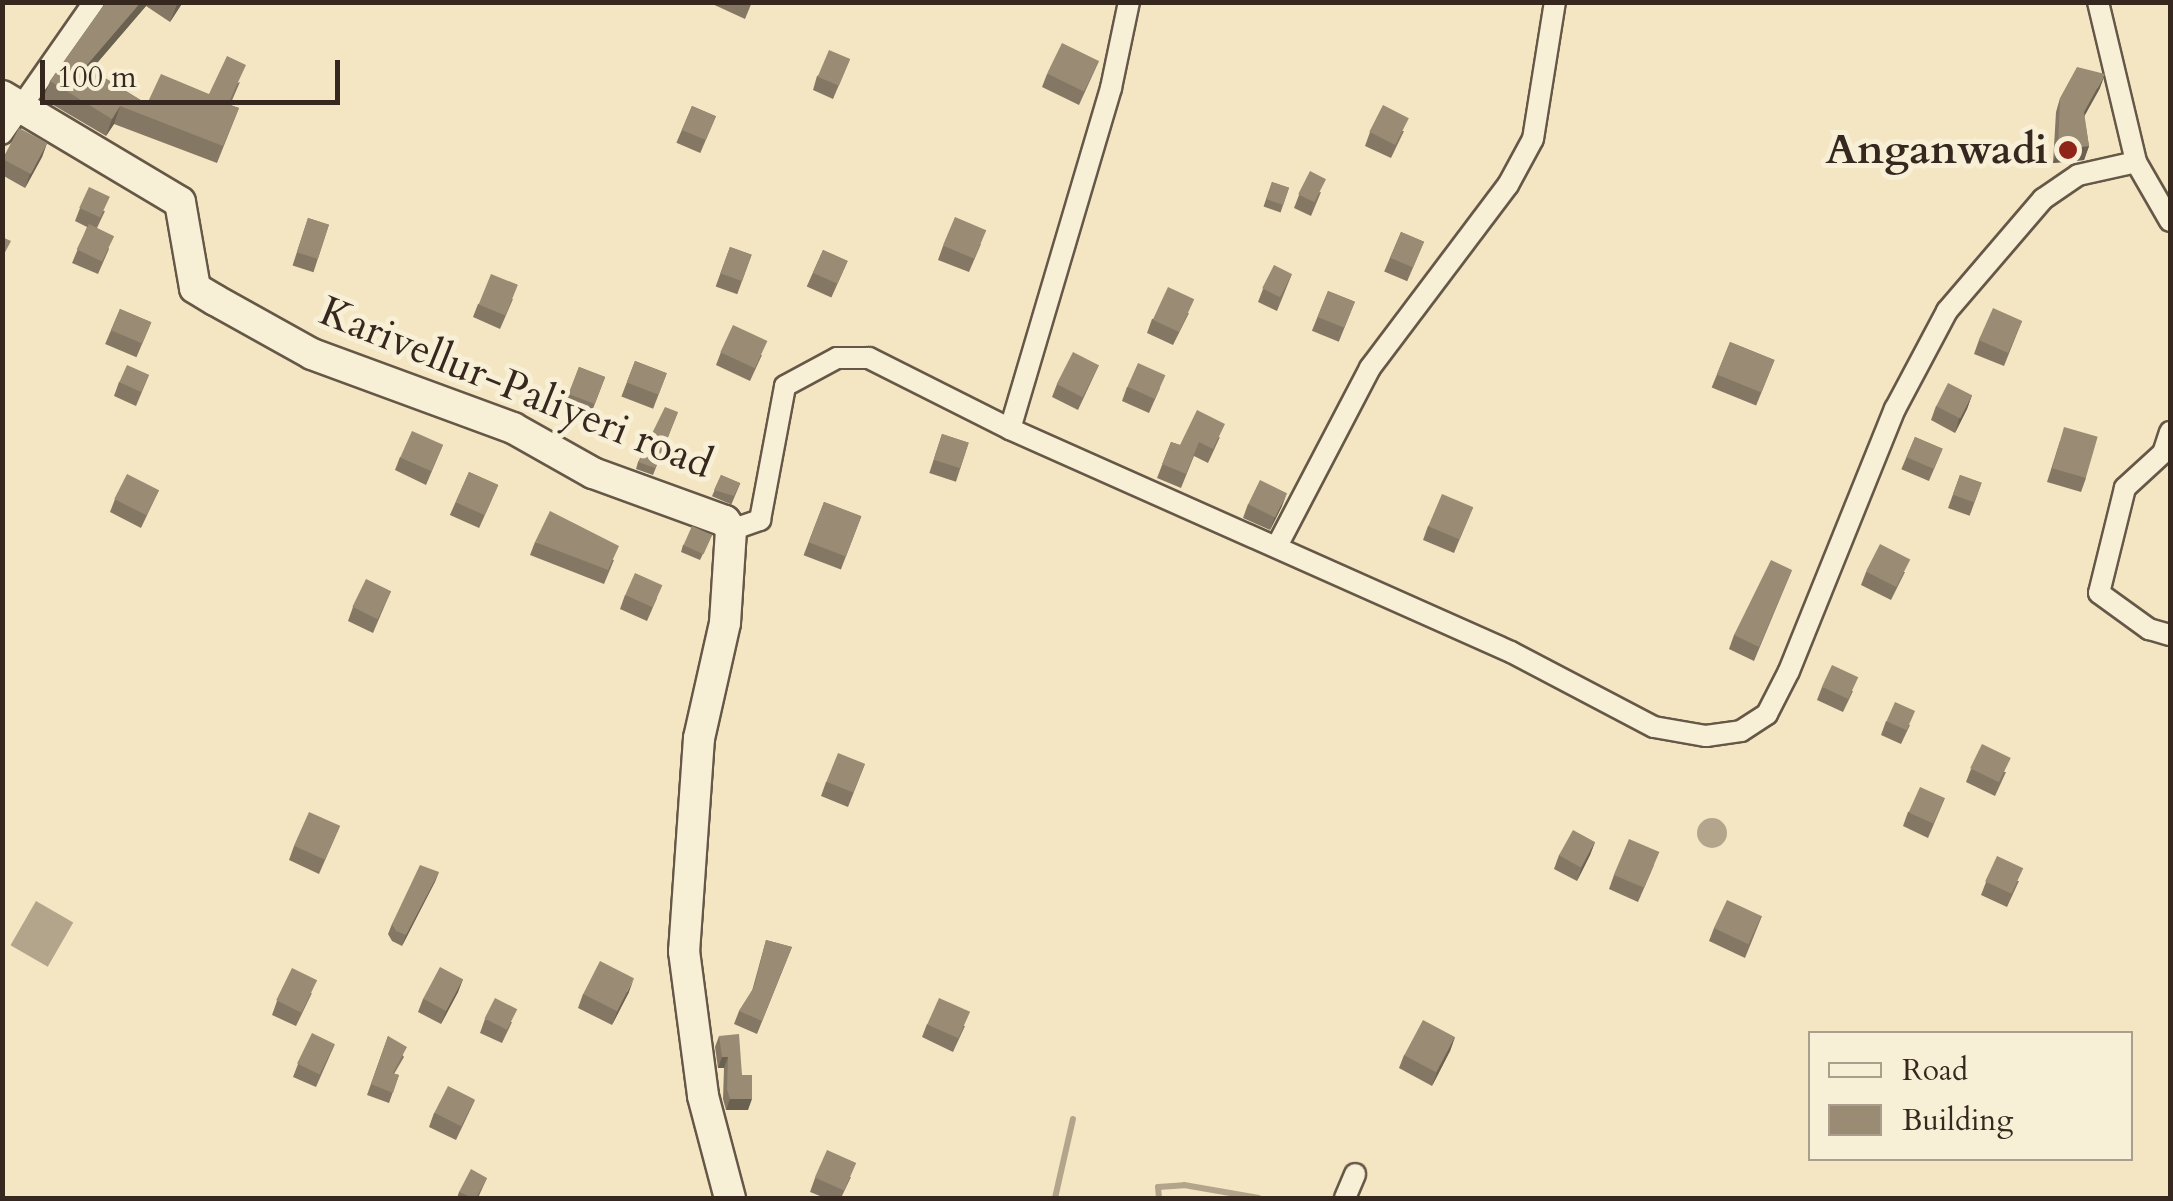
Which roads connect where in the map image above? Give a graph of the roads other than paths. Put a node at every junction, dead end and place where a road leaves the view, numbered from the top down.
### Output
1 (94, 2) edge
2 (1130, 2) edge
3 (1555, 2) edge
4 (2098, 2) edge
5 (8, 113) edge
6 (2136, 162) junction
7 (2170, 221) edge
8 (1010, 429) junction
9 (2170, 432) edge
10 (730, 530) junction
11 (1277, 546) junction
12 (2170, 635) edge
13 (1355, 1174) dead end
14 (730, 1198) edge
15 (1345, 1198) edge

1 - 5 street
2 - 8 street
3 - 11 street
4 - 6 street
5 - 10 main road, Karivellur-Paliyeri road
6 - 7 street
6 - 11 street
8 - 10 street
8 - 11 street
9 - 12 street
10 - 14 main road, Karivellur-Paliyeri road
13 - 15 street

